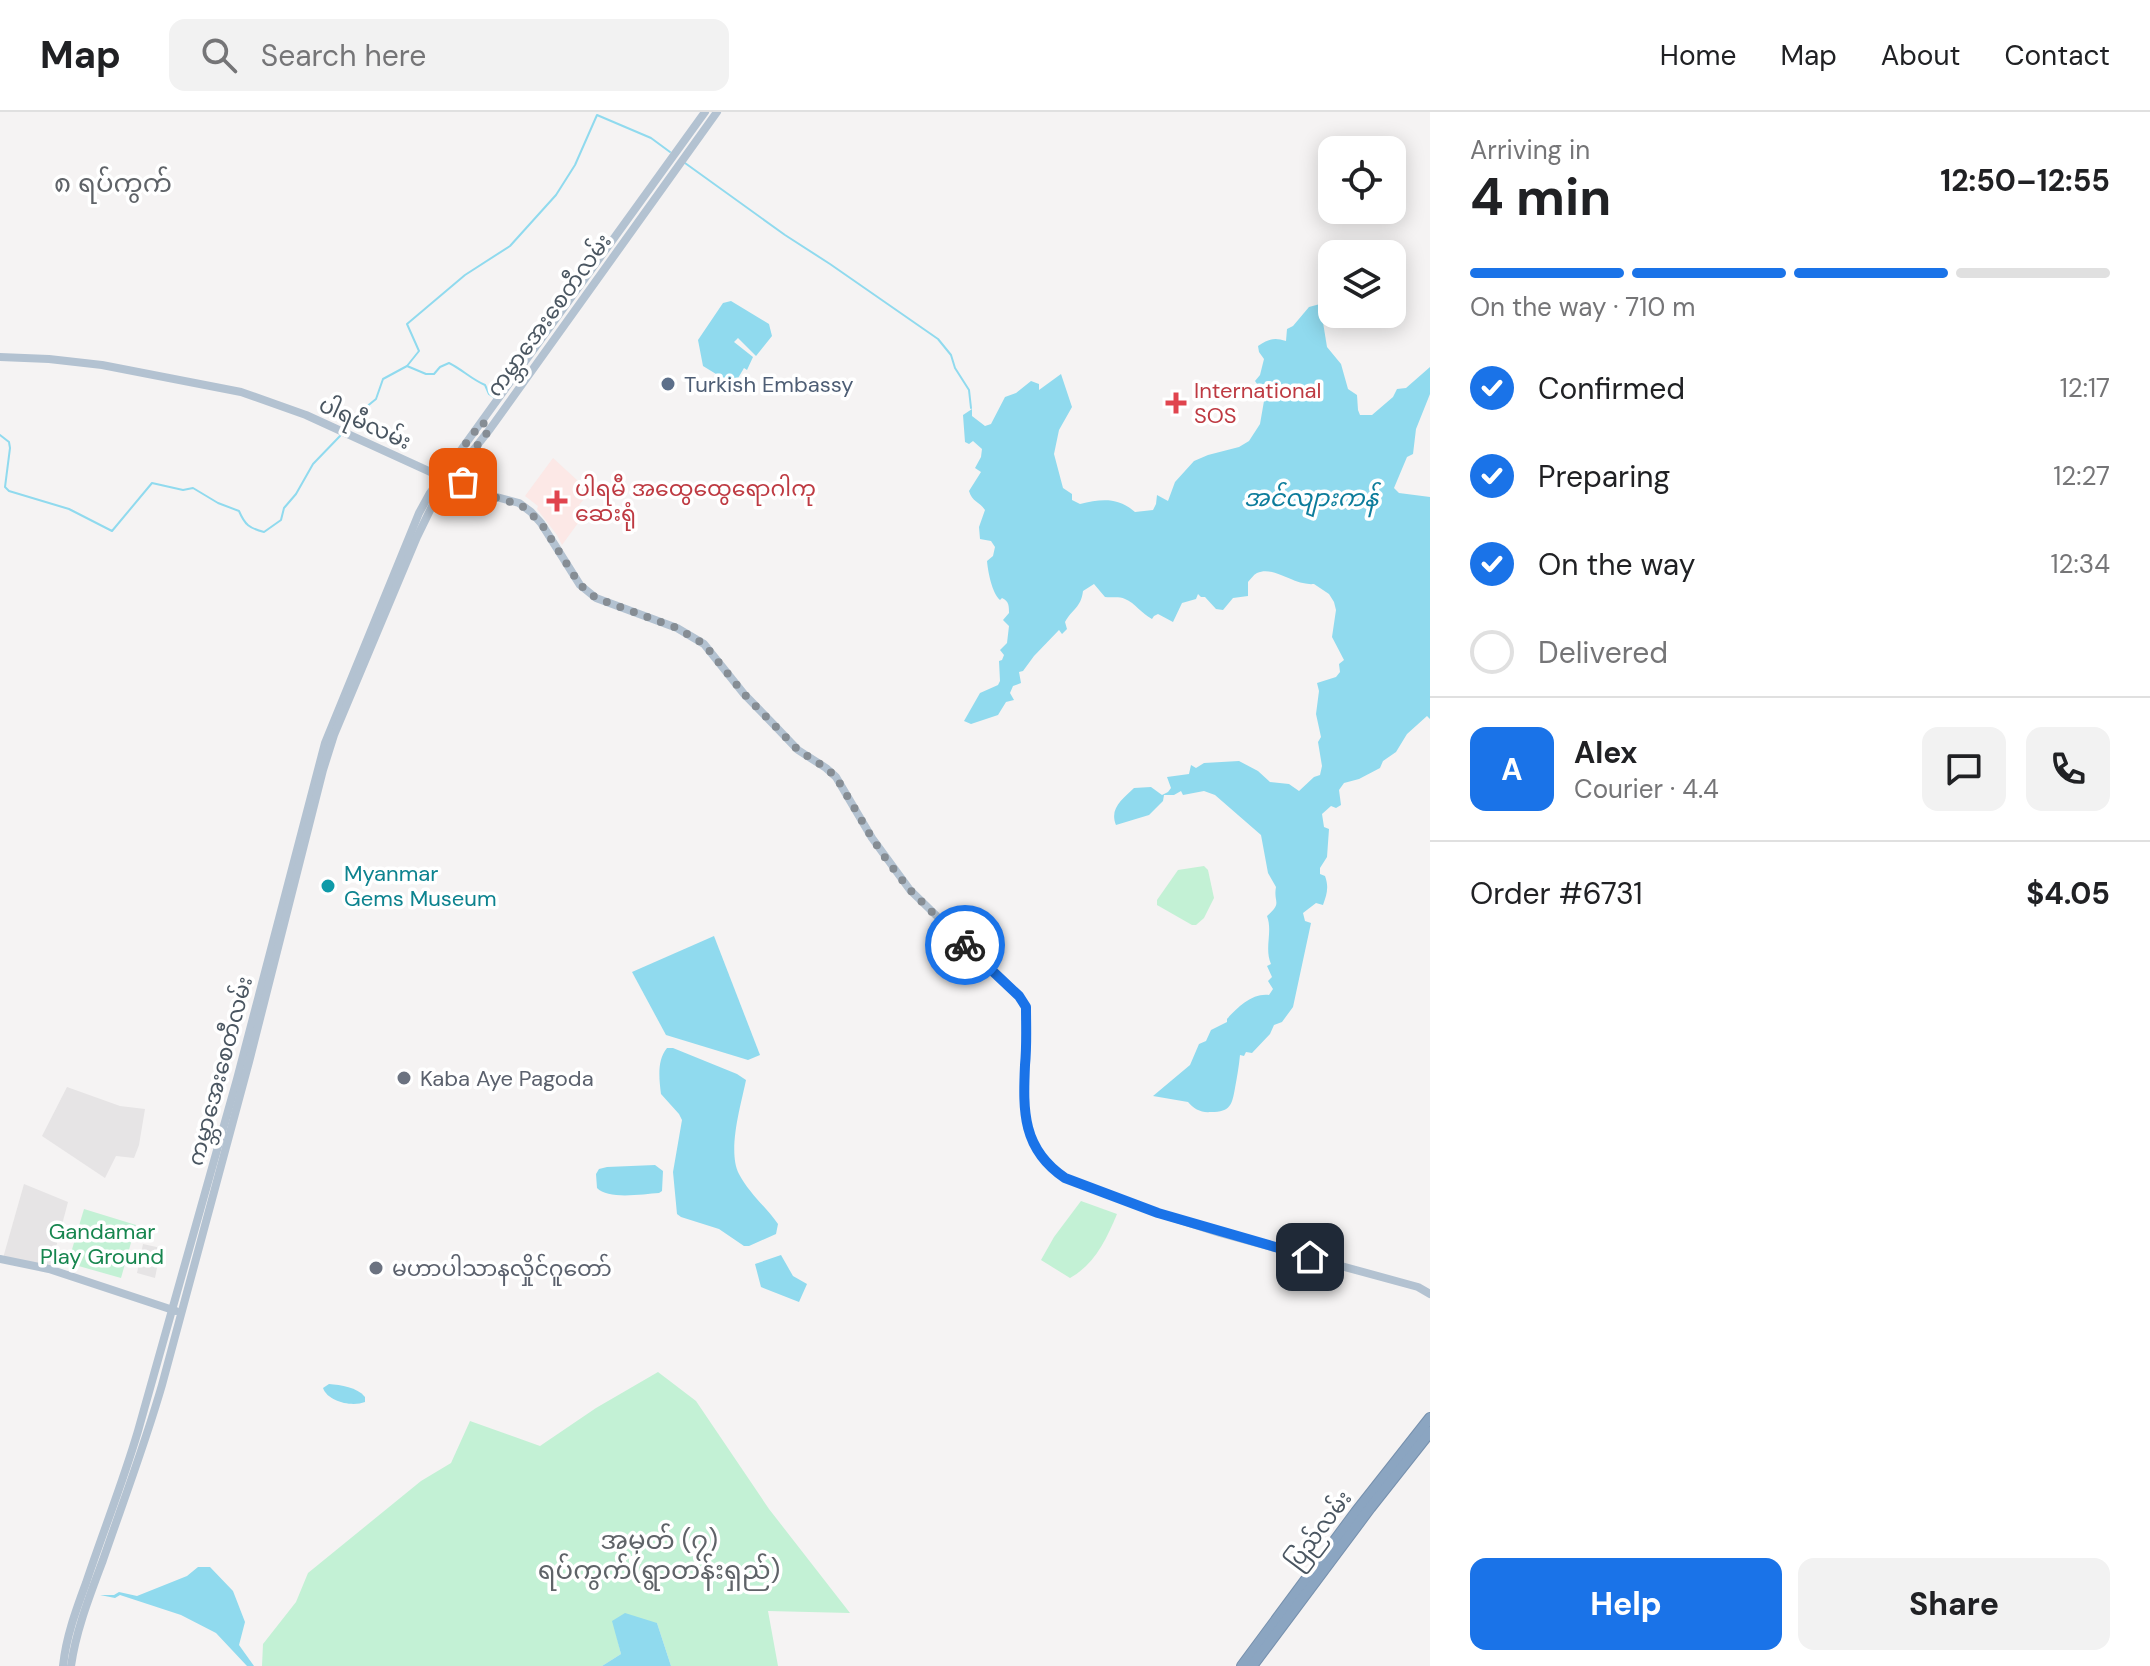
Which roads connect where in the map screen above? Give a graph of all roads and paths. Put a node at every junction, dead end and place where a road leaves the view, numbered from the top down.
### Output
1 (705, 112) edge
2 (717, 112) edge
3 (691, 139) junction
4 (634, 218) junction
5 (0, 357) edge
6 (482, 422) junction
7 (490, 429) junction
8 (457, 465) junction
9 (421, 468) junction
10 (445, 479) junction
11 (470, 490) junction
12 (434, 494) junction
13 (0, 1259) edge
14 (1430, 1294) edge
15 (176, 1311) junction
16 (1430, 1418) edge
17 (1430, 1432) edge
18 (63, 1666) edge
19 (71, 1666) edge
20 (1242, 1666) edge
21 (1252, 1666) edge

1 - 3 main road
2 - 3 main road
3 - 4 main road
3 - 4 main road
4 - 6 main road
4 - 7 main road, ကမ္ဘာအေးစေတီလမ်း
5 - 9 main road, ပါရမီလမ်း
6 - 7 main road
6 - 8 main road
7 - 8 main road, ကမ္ဘာအေးစေတီလမ်း
8 - 9 main road
8 - 10 main road, ကမ္ဘာအေးစေတီလမ်း
8 - 11 main road
9 - 10 main road, ပါရမီလမ်း
9 - 12 main road
10 - 11 main road, ပါရမီလမ်း
10 - 12 main road, ကမ္ဘာအေးစေတီလမ်း
11 - 12 main road
11 - 14 main road, ပါရမီလမ်း
12 - 15 main road, ကမ္ဘာအေးစေတီလမ်း
13 - 15 main road
15 - 18 main road, ကမ္ဘာအေးစေတီလမ်း
15 - 19 main road, ကမ္ဘာအေးစေတီလမ်း
16 - 20 highway, ပြည်လမ်း
17 - 21 highway, ပြည်လမ်း

